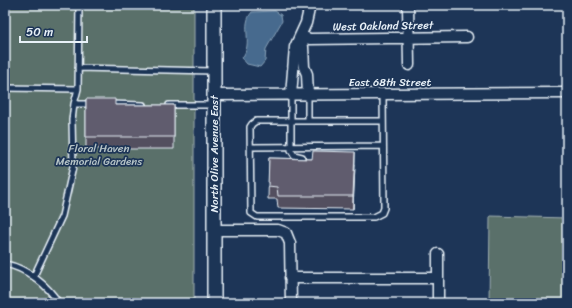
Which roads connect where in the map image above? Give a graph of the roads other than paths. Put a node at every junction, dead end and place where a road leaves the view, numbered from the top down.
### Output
1 (79, 5) edge
2 (214, 5) edge
3 (310, 5) edge
4 (408, 5) edge
5 (300, 36) junction
6 (409, 37) junction
7 (467, 37) dead end
8 (409, 65) dead end
9 (299, 67) junction
10 (78, 68) junction
11 (214, 71) junction
12 (5, 88) edge
13 (78, 89) junction
14 (567, 93) edge
15 (383, 94) junction
16 (291, 95) junction
17 (308, 95) junction
18 (213, 100) junction
19 (74, 104) junction
20 (97, 104) edge
21 (105, 104) edge
22 (151, 105) edge
23 (167, 105) edge
24 (383, 120) junction
25 (292, 121) junction
26 (308, 121) junction
27 (383, 146) junction
28 (250, 147) junction
29 (291, 147) junction
30 (322, 147) junction
31 (322, 154) edge
32 (302, 157) edge
33 (214, 230) junction
34 (438, 254) dead end
35 (5, 264) edge
36 (34, 276) junction
37 (290, 278) junction
38 (438, 278) junction
39 (59, 303) edge
40 (214, 303) edge
41 (291, 303) edge
42 (438, 303) edge

1 - 10 lane
2 - 11 street, North Olive Avenue East
3 - 5 street
4 - 6 street
5 - 6 street, West Oakland Street
5 - 9 street
6 - 7 street, West Oakland Street
6 - 8 street
9 - 16 street
9 - 17 street
10 - 11 lane
10 - 13 lane
11 - 18 street, North Olive Avenue East
12 - 13 lane
13 - 19 lane
14 - 15 street, East 68th Street
15 - 17 street, East 68th Street
15 - 24 lane
16 - 17 street, East 68th Street
16 - 18 street, East 68th Street
16 - 25 lane
17 - 26 lane
18 - 23 lane
18 - 33 street, North Olive Avenue East
19 - 20 lane
19 - 36 lane
21 - 22 lane
24 - 26 lane
24 - 27 lane
25 - 26 lane
25 - 28 lane
25 - 29 lane
27 - 28 lane
27 - 30 lane
28 - 29 lane
29 - 30 lane
29 - 32 lane
30 - 31 lane
33 - 37 street
33 - 40 street, North Olive Avenue East
34 - 38 street
35 - 36 lane
36 - 39 lane
37 - 38 street
37 - 41 street
38 - 42 street

